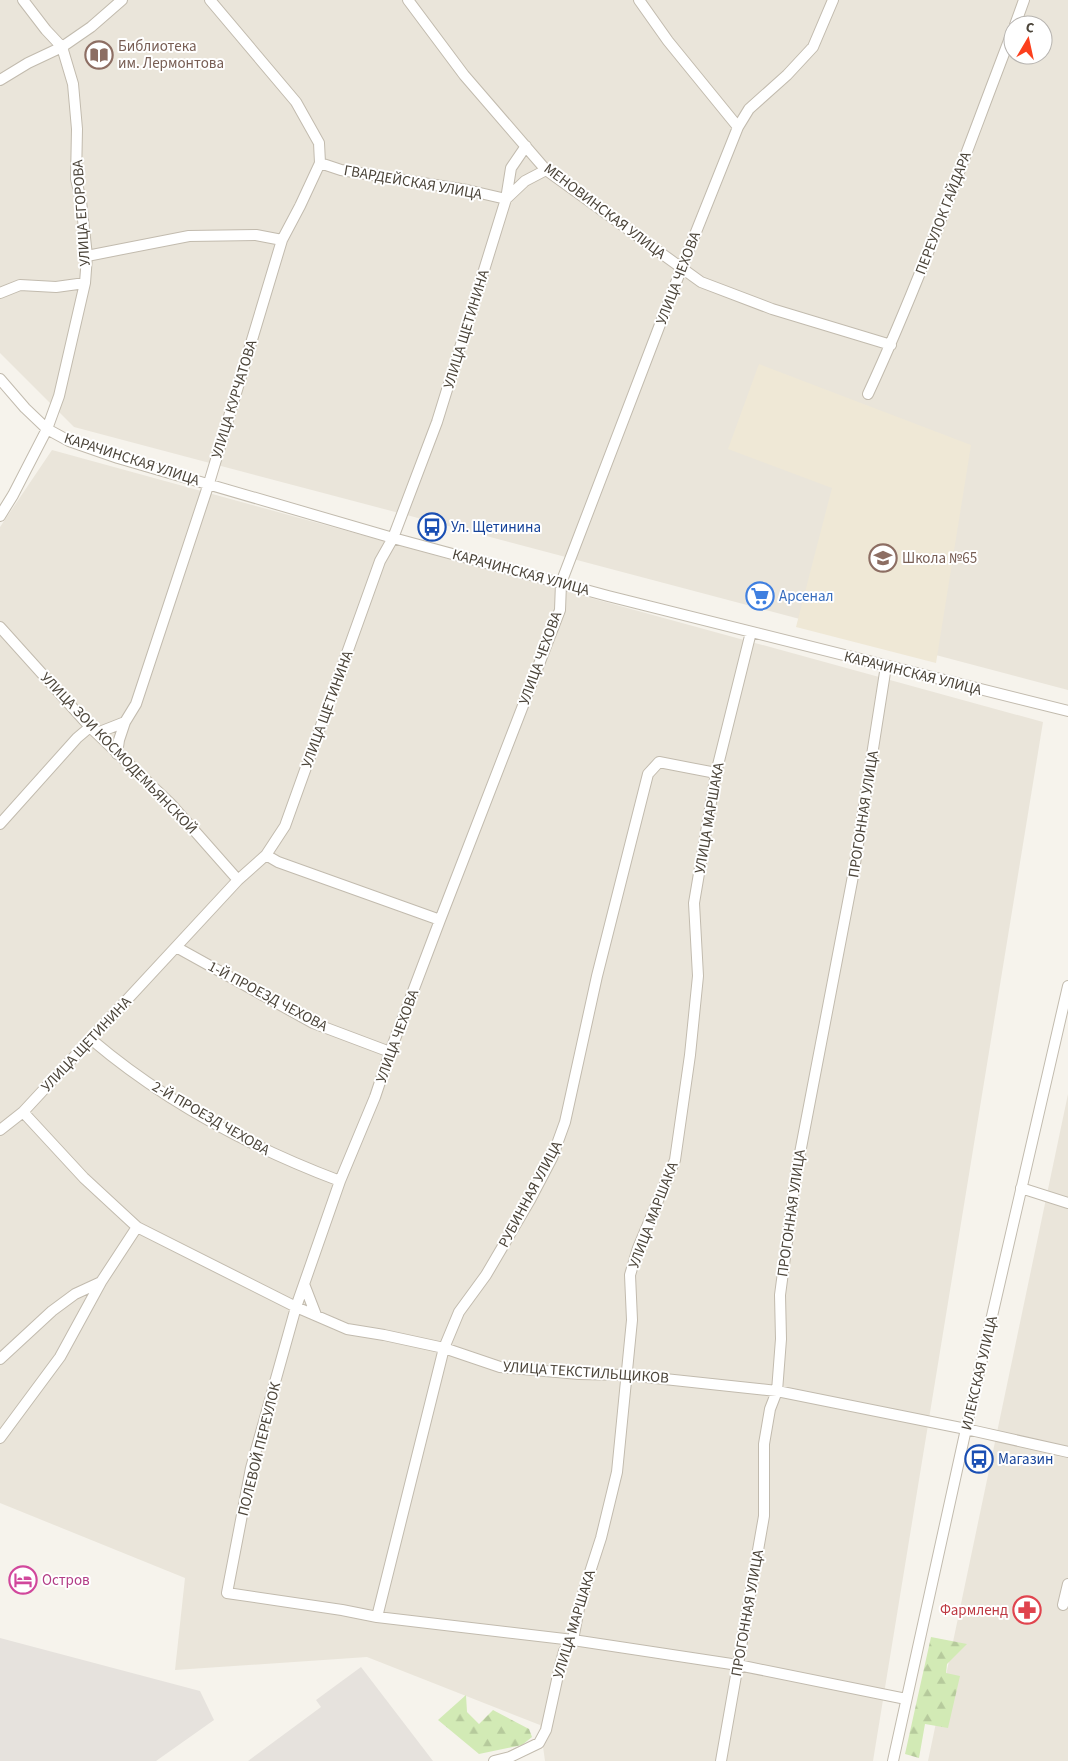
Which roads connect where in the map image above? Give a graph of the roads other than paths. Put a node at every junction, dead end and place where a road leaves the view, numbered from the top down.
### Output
1 (23, 0) edge
2 (122, 0) edge
3 (210, 0) edge
4 (408, 0) edge
5 (639, 0) edge
6 (833, 0) edge
7 (1024, 0) edge
8 (1019, 15) edge
9 (62, 47) junction
10 (1003, 56) edge
11 (0, 80) edge
12 (738, 127) junction
13 (526, 146) junction
14 (320, 163) junction
15 (546, 170) junction
16 (506, 199) junction
17 (282, 240) junction
18 (87, 256) junction
19 (682, 267) junction
20 (85, 283) junction
21 (0, 293) edge
22 (891, 345) junction
23 (0, 379) edge
24 (868, 394) dead end
25 (47, 429) junction
26 (209, 483) junction
27 (0, 516) edge
28 (393, 538) junction
29 (561, 583) junction
30 (0, 627) edge
31 (751, 632) junction
32 (886, 666) junction
33 (1068, 711) edge
34 (125, 722) junction
35 (94, 730) junction
36 (117, 754) junction
37 (716, 773) junction
38 (0, 824) edge
39 (266, 854) junction
40 (238, 880) junction
41 (440, 920) junction
42 (176, 946) junction
43 (1068, 986) edge
44 (92, 1040) junction
45 (390, 1052) junction
46 (22, 1112) junction
47 (0, 1130) edge
48 (340, 1181) junction
49 (1021, 1188) junction
50 (1068, 1203) edge
51 (138, 1227) junction
52 (101, 1282) junction
53 (304, 1284) junction
54 (296, 1306) junction
55 (316, 1316) junction
56 (444, 1348) junction
57 (0, 1359) edge
58 (627, 1374) junction
59 (777, 1391) junction
60 (966, 1429) junction
61 (0, 1438) edge
62 (1068, 1452) edge
63 (1068, 1584) edge
64 (1063, 1605) dead end
65 (377, 1617) junction
66 (573, 1640) junction
67 (738, 1665) junction
68 (906, 1700) junction
69 (494, 1761) edge
70 (721, 1761) edge
71 (893, 1761) edge

1 - 9 street, УЛИЦА ЕГОРОВА
2 - 9 street
3 - 14 street
4 - 13 street, МЕНОВИНСКАЯ УЛИЦА
5 - 12 street
6 - 12 street, УЛИЦА ЧЕХОВА
7 - 8 street
9 - 11 street
9 - 18 street, УЛИЦА ЕГОРОВА
10 - 22 street, ПЕРЕУЛОК ГАЙДАРА
12 - 19 street, УЛИЦА ЧЕХОВА
13 - 15 street, МЕНОВИНСКАЯ УЛИЦА
13 - 16 street, УЛИЦА ЩЕТИНИНА
14 - 16 street, ГВАРДЕЙСКАЯ УЛИЦА
14 - 17 street, УЛИЦА КУРЧАТОВА
15 - 16 street
15 - 19 street, МЕНОВИНСКАЯ УЛИЦА
16 - 28 street, УЛИЦА ЩЕТИНИНА
17 - 18 street
17 - 26 street, УЛИЦА КУРЧАТОВА
18 - 20 street, УЛИЦА ЕГОРОВА
19 - 22 street, МЕНОВИНСКАЯ УЛИЦА
19 - 29 street, УЛИЦА ЧЕХОВА
20 - 21 street
20 - 25 street, УЛИЦА ЕГОРОВА
22 - 24 street, ПЕРЕУЛОК ГАЙДАРА
23 - 25 street, КАРАЧИНСКАЯ УЛИЦА
25 - 26 street, КАРАЧИНСКАЯ УЛИЦА
25 - 27 street, УЛИЦА ЕГОРОВА
26 - 28 street, КАРАЧИНСКАЯ УЛИЦА
26 - 34 street, УЛИЦА КУРЧАТОВА
28 - 29 street, КАРАЧИНСКАЯ УЛИЦА
28 - 39 street, УЛИЦА ЩЕТИНИНА
29 - 31 street, КАРАЧИНСКАЯ УЛИЦА
29 - 41 street, УЛИЦА ЧЕХОВА
30 - 35 street, УЛИЦА ЗОИ КОСМОДЕМЬЯНСКОЙ
31 - 32 street, КАРАЧИНСКАЯ УЛИЦА
31 - 37 street, УЛИЦА МАРШАКА
32 - 33 street, КАРАЧИНСКАЯ УЛИЦА
32 - 59 street, ПРОГОННАЯ УЛИЦА
34 - 35 street
34 - 36 street, УЛИЦА КУРЧАТОВА
35 - 36 street, УЛИЦА ЗОИ КОСМОДЕМЬЯНСКОЙ
35 - 38 street
36 - 40 street, УЛИЦА ЗОИ КОСМОДЕМЬЯНСКОЙ
37 - 56 street, РУБИННАЯ УЛИЦА
37 - 58 street, УЛИЦА МАРШАКА
39 - 40 street, УЛИЦА ЩЕТИНИНА
39 - 41 street
40 - 42 street, УЛИЦА ЩЕТИНИНА
41 - 45 street, УЛИЦА ЧЕХОВА
42 - 44 street, УЛИЦА ЩЕТИНИНА
42 - 45 street, 1-Й ПРОЕЗД ЧЕХОВА
43 - 49 street, ИЛЕКСКАЯ УЛИЦА
44 - 46 street, УЛИЦА ЩЕТИНИНА
44 - 48 street, 2-Й ПРОЕЗД ЧЕХОВА
45 - 48 street, УЛИЦА ЧЕХОВА
46 - 47 street, УЛИЦА ЩЕТИНИНА
46 - 51 street, УЛИЦА ТЕКСТИЛЬЩИКОВ
48 - 53 street, УЛИЦА ЧЕХОВА
49 - 50 street
49 - 60 street, ИЛЕКСКАЯ УЛИЦА
51 - 52 street
51 - 54 street, УЛИЦА ТЕКСТИЛЬЩИКОВ
52 - 57 street
52 - 61 street
53 - 54 street, УЛИЦА ЧЕХОВА
53 - 55 street
54 - 55 street, УЛИЦА ТЕКСТИЛЬЩИКОВ
54 - 65 street, ПОЛЕВОЙ ПЕРЕУЛОК
55 - 56 street, УЛИЦА ТЕКСТИЛЬЩИКОВ
56 - 58 street, УЛИЦА ТЕКСТИЛЬЩИКОВ
56 - 65 street, РУБИННАЯ УЛИЦА
58 - 59 street, УЛИЦА ТЕКСТИЛЬЩИКОВ
58 - 66 street, УЛИЦА МАРШАКА
59 - 60 street, УЛИЦА ТЕКСТИЛЬЩИКОВ
59 - 67 street, ПРОГОННАЯ УЛИЦА
60 - 62 street, УЛИЦА ТЕКСТИЛЬЩИКОВ
60 - 68 street, ИЛЕКСКАЯ УЛИЦА
63 - 64 street
65 - 66 street
66 - 67 street
66 - 69 street, УЛИЦА МАРШАКА
67 - 68 street
67 - 70 street, ПРОГОННАЯ УЛИЦА
68 - 71 street, ИЛЕКСКАЯ УЛИЦА

